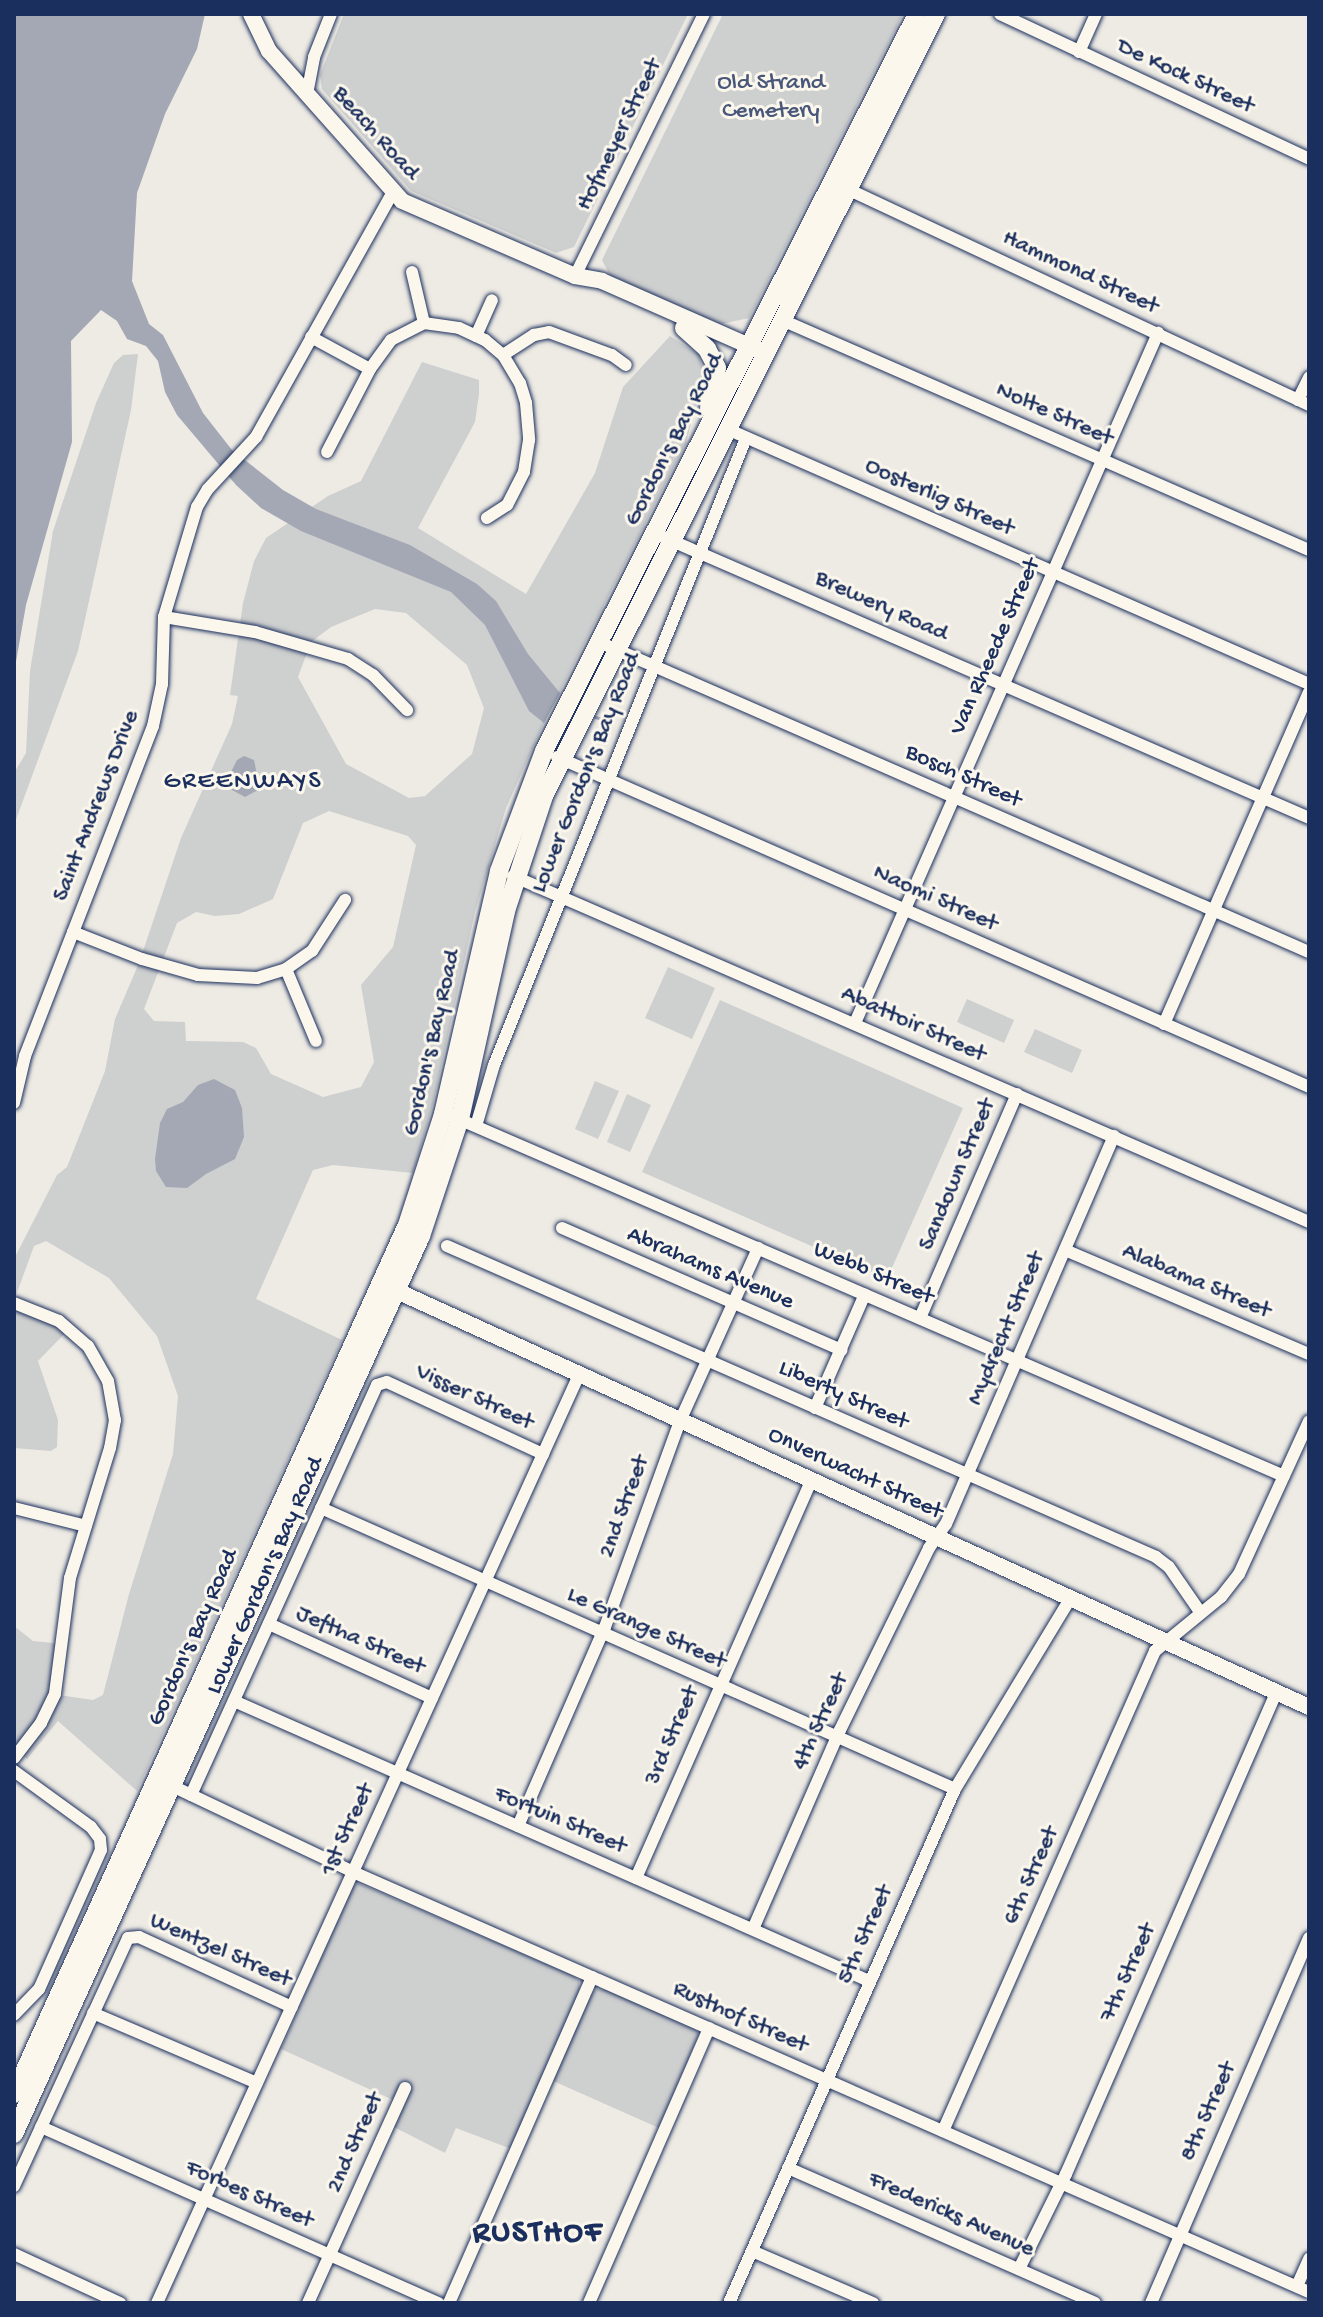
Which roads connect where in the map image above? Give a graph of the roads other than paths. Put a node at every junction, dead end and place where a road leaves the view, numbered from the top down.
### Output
1 (251, 14) edge
2 (331, 14) edge
3 (704, 14) edge
4 (917, 14) edge
5 (936, 14) edge
6 (1000, 14) edge
7 (1096, 14) edge
8 (1079, 52) junction
9 (307, 94) junction
10 (1309, 159) edge
11 (840, 186) junction
12 (393, 192) junction
13 (412, 272) dead end
14 (581, 278) junction
15 (492, 300) dead end
16 (782, 320) junction
17 (424, 323) junction
18 (684, 328) junction
19 (1158, 333) junction
20 (476, 336) junction
21 (311, 337) junction
22 (503, 355) junction
23 (755, 355) junction
24 (626, 365) dead end
25 (370, 369) junction
26 (1309, 377) edge
27 (1303, 403) edge
28 (727, 429) junction
29 (705, 435) junction
30 (746, 438) junction
31 (327, 452) dead end
32 (1102, 460) junction
33 (487, 518) dead end
34 (662, 537) junction
35 (1309, 550) edge
36 (699, 552) junction
37 (1053, 572) junction
38 (164, 617) junction
39 (607, 646) junction
40 (654, 666) junction
41 (1309, 684) edge
42 (1003, 685) junction
43 (1309, 692) edge
44 (407, 710) dead end
45 (552, 755) junction
46 (608, 780) junction
47 (954, 797) junction
48 (1264, 798) junction
49 (1309, 818) edge
50 (507, 874) junction
51 (562, 895) junction
52 (345, 900) dead end
53 (904, 910) junction
54 (1215, 911) junction
55 (73, 932) junction
56 (1309, 952) edge
57 (286, 969) junction
58 (855, 1023) junction
59 (1164, 1024) junction
60 (316, 1041) dead end
61 (1309, 1087) edge
62 (1017, 1094) junction
63 (14, 1103) edge
64 (460, 1120) junction
65 (1114, 1136) junction
66 (1309, 1222) edge
67 (562, 1228) dead end
68 (447, 1246) dead end
69 (758, 1248) junction
70 (1065, 1250) junction
71 (389, 1288) junction
72 (865, 1294) junction
73 (14, 1303) edge
74 (734, 1303) junction
75 (920, 1318) junction
76 (841, 1350) junction
77 (1309, 1354) edge
78 (1017, 1360) junction
79 (708, 1361) junction
80 (579, 1375) junction
81 (387, 1382) joint
82 (815, 1408) junction
83 (680, 1421) junction
84 (1309, 1421) edge
85 (543, 1454) junction
86 (968, 1474) junction
87 (1284, 1476) junction
88 (811, 1481) junction
89 (14, 1508) edge
90 (321, 1508) junction
91 (86, 1526) junction
92 (937, 1538) junction
93 (484, 1582) junction
94 (1070, 1599) junction
95 (1200, 1612) junction
96 (269, 1624) junction
97 (602, 1634) junction
98 (1165, 1642) junction
99 (718, 1685) junction
100 (1276, 1693) junction
101 (432, 1698) junction
102 (234, 1701) junction
103 (1309, 1707) edge
104 (837, 1738) junction
105 (14, 1758) edge
106 (14, 1771) edge
107 (397, 1776) junction
108 (174, 1787) junction
109 (955, 1789) junction
110 (518, 1826) junction
111 (353, 1872) junction
112 (636, 1878) junction
113 (753, 1929) junction
114 (1309, 1938) edge
115 (592, 1977) junction
116 (869, 1981) junction
117 (292, 2007) junction
118 (93, 2013) junction
119 (14, 2015) edge
120 (709, 2028) junction
121 (827, 2080) junction
122 (257, 2083) junction
123 (405, 2088) dead end
124 (14, 2094) edge
125 (41, 2127) junction
126 (943, 2131) junction
127 (14, 2134) edge
128 (788, 2168) junction
129 (1060, 2182) junction
130 (14, 2186) edge
131 (204, 2199) junction
132 (1179, 2235) junction
133 (752, 2251) junction
134 (14, 2254) edge
135 (329, 2255) junction
136 (1309, 2259) edge
137 (1019, 2269) junction
138 (1303, 2289) edge
139 (120, 2303) edge
140 (157, 2303) edge
141 (308, 2303) edge
142 (439, 2303) edge
143 (449, 2303) edge
144 (589, 2303) edge
145 (729, 2303) edge
146 (873, 2303) edge
147 (1095, 2303) edge
148 (1151, 2303) edge

1 - 9 street, Beach Road
2 - 9 street
3 - 14 street, Hofmeyer Street
4 - 11 main road, Gordon's Bay Road
5 - 11 main road, Gordon's Bay Road
6 - 8 street, De Kock Street
7 - 8 street
8 - 10 street, De Kock Street
9 - 12 street, Beach Road
11 - 16 main road, Gordon's Bay Road
11 - 19 street, Hammond Street
11 - 23 main road, Gordon's Bay Road
12 - 14 street, Beach Road
12 - 21 street, Saint Andrews Drive
13 - 17 street
14 - 18 street, Beach Road
14 - 23 street, Beach Road
15 - 20 street
16 - 23 main road, Gordon's Bay Road
16 - 32 street, Nolte Street
17 - 20 street
17 - 25 street
18 - 23 street, Beach Road
18 - 29 main road
19 - 27 street, Hammond Street
19 - 32 street, Van Rheede Street
20 - 22 street
21 - 25 street
21 - 38 street, Saint Andrews Drive
22 - 24 street
22 - 33 street
23 - 28 main road, Gordon's Bay Road
23 - 29 main road, Gordon's Bay Road
25 - 31 street
26 - 27 street
28 - 30 street, Oosterlig Street
28 - 34 main road, Gordon's Bay Road
29 - 34 main road, Gordon's Bay Road
30 - 36 street, Lower Gordon's Bay Road
30 - 37 street, Oosterlig Street
32 - 35 street, Nolte Street
32 - 37 street, Van Rheede Street
34 - 36 street, Brewery Road
34 - 39 main road, Gordon's Bay Road
36 - 40 street, Lower Gordon's Bay Road
36 - 42 street, Brewery Road
37 - 41 street, Oosterlig Street
37 - 42 street, Van Rheede Street
38 - 44 street
38 - 55 street, Saint Andrews Drive
39 - 40 street, Bosch Street
39 - 45 main road, Gordon's Bay Road
40 - 46 street, Lower Gordon's Bay Road
40 - 47 street, Bosch Street
42 - 47 street, Van Rheede Street
42 - 48 street, Brewery Road
43 - 48 street
45 - 46 street, Naomi Street
45 - 50 main road, Gordon's Bay Road
46 - 51 street, Lower Gordon's Bay Road
46 - 53 street, Naomi Street
47 - 53 street, Van Rheede Street
47 - 54 street, Bosch Street
48 - 49 street, Brewery Road
48 - 54 street
50 - 51 street, Abattoir Street
50 - 64 main road, Gordon's Bay Road
51 - 58 street, Abattoir Street
51 - 64 street, Lower Gordon's Bay Road
52 - 57 street
53 - 58 street, Van Rheede Street
53 - 59 street, Naomi Street
54 - 56 street, Bosch Street
54 - 59 street
55 - 57 street
55 - 63 street, Saint Andrews Drive
57 - 60 street
58 - 62 street, Abattoir Street
59 - 61 street, Naomi Street
62 - 65 street, Abattoir Street
62 - 75 street, Sandown Street
64 - 69 street, Webb Street
64 - 71 main road, Gordon's Bay Road
64 - 71 main road, Gordon's Bay Road
65 - 66 street, Abattoir Street
65 - 70 street, Mydrecht Street
67 - 74 street, Abrahams Avenue
68 - 79 street, Liberty Street
69 - 72 street, Webb Street
69 - 74 street, 2nd Street
70 - 77 street, Alabama Street
70 - 78 street, Mydrecht Street
71 - 80 street, Onverwacht Street
71 - 108 main road, Gordon's Bay Road
72 - 75 street, Webb Street
72 - 76 street
73 - 91 street
74 - 76 street, Abrahams Avenue
74 - 79 street, 2nd Street
75 - 78 street, Webb Street
76 - 82 street
78 - 86 street, Mydrecht Street
78 - 87 street, Webb Street
79 - 82 street, Liberty Street
79 - 83 street, 2nd Street
80 - 83 street, Onverwacht Street
80 - 85 street, 1st Street
81 - 85 street, Visser Street
81 - 90 street, Lower Gordon's Bay Road
82 - 86 street, Liberty Street
83 - 88 street, Onverwacht Street
83 - 97 street, 2nd Street
84 - 87 street, 6th Street
85 - 93 street, 1st Street
86 - 92 street, Mydrecht Street
86 - 95 street, Liberty Street
87 - 95 street, 6th Street
88 - 92 street, Onverwacht Street
88 - 99 street, 3rd Street
89 - 91 street
90 - 93 street, Le Grange Street
90 - 96 street, Lower Gordon's Bay Road
91 - 105 street
92 - 94 street, Onverwacht Street
92 - 104 street, 4th Street
93 - 97 street, Le Grange Street
93 - 101 street, 1st Street
94 - 98 street, Onverwacht Street
94 - 109 street, 5th Street
95 - 98 street, 6th Street
96 - 101 street, Jeftha Street
96 - 102 street, Lower Gordon's Bay Road
97 - 99 street, Le Grange Street
97 - 110 street, 2nd Street
98 - 100 street, Onverwacht Street
98 - 126 street, 6th Street
99 - 104 street, Le Grange Street
99 - 112 street, 3rd Street
100 - 103 street, Onverwacht Street
100 - 129 street, 7th Street
101 - 107 street, 1st Street
102 - 107 street, Fortuin Street
102 - 108 street, Lower Gordon's Bay Road
104 - 109 street, Le Grange Street
104 - 113 street, 4th Street
106 - 119 street
107 - 110 street, Fortuin Street
107 - 111 street, 1st Street
108 - 111 street, Rusthof Street
108 - 124 main road, Gordon's Bay Road
108 - 127 main road, Gordon's Bay Road
109 - 116 street, 5th Street
110 - 112 street, Fortuin Street
111 - 115 street, Rusthof Street
111 - 117 street, 1st Street
112 - 113 street, Fortuin Street
113 - 116 street, Fortuin Street
114 - 132 street, 8th Street
115 - 120 street, Rusthof Street
115 - 143 street
116 - 121 street, 5th Street
117 - 118 street, Wentzel Street
117 - 122 street, 1st Street
118 - 122 street
118 - 125 street
120 - 121 street, Rusthof Street
120 - 144 street
121 - 126 street, Rusthof Street
121 - 128 street, 5th Street
122 - 131 street, 1st Street
123 - 135 street, 2nd Street
125 - 130 street
125 - 131 street, Forbes Street
126 - 129 street, Rusthof Street
128 - 133 street, 5th Street
128 - 137 street, Fredericks Avenue
129 - 132 street, Rusthof Street
129 - 137 street, 7th Street
131 - 135 street, Forbes Street
131 - 140 street, 1st Street
132 - 138 street, Rusthof Street
132 - 148 street, 8th Street
133 - 145 street, 5th Street
133 - 146 street
134 - 139 street
135 - 141 street, 2nd Street
135 - 142 street, Forbes Street
136 - 138 street
137 - 147 street, Fredericks Avenue

